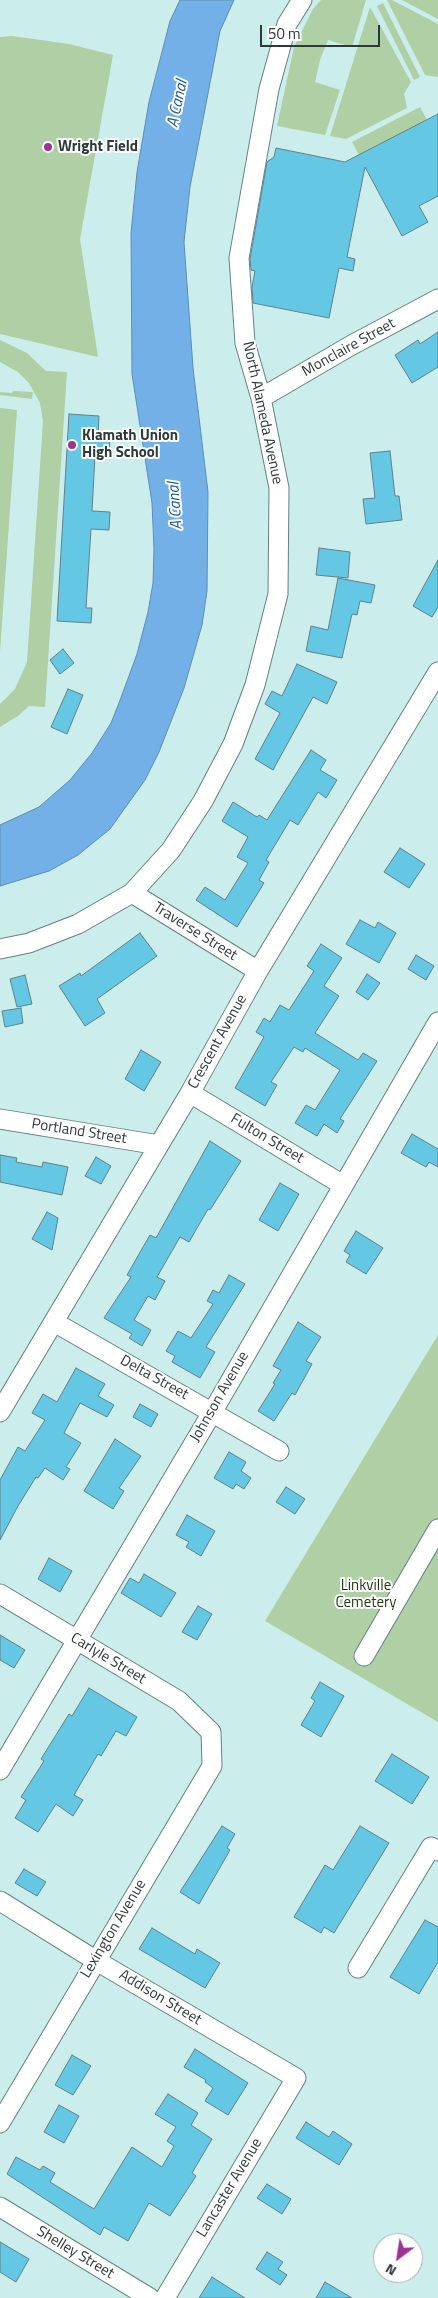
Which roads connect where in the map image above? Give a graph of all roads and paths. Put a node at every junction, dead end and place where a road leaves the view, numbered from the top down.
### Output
1 (302, 0) edge
2 (438, 299) edge
3 (261, 398) junction
4 (438, 672) edge
5 (132, 893) junction
6 (0, 949) edge
7 (258, 971) junction
8 (438, 1022) edge
9 (190, 1093) junction
10 (0, 1119) edge
11 (159, 1145) junction
12 (343, 1185) junction
13 (54, 1322) junction
14 (7, 1388) edge
15 (213, 1410) junction
16 (0, 1412) edge
17 (279, 1450) dead end
18 (438, 1531) edge
19 (0, 1594) edge
20 (76, 1640) junction
21 (364, 1656) dead end
22 (211, 1732) joint
23 (0, 1770) edge
24 (434, 1849) edge
25 (0, 1901) edge
26 (96, 1960) junction
27 (358, 1968) dead end
28 (296, 2078) joint
29 (0, 2123) edge
30 (0, 2207) edge
31 (150, 2298) edge
32 (165, 2298) edge

1 - 3 street, North Alameda Avenue
2 - 3 street, Monclaire Street
3 - 5 street, North Alameda Avenue
4 - 7 street, Crescent Avenue
5 - 6 street, North Alameda Avenue
5 - 7 street, Traverse Street
7 - 9 street, Crescent Avenue
8 - 12 street, Johnson Avenue
9 - 11 street, Crescent Avenue
9 - 12 street, Fulton Street
10 - 11 street, Portland Street
11 - 13 street, Crescent Avenue
12 - 15 street, Johnson Avenue
13 - 14 street, Crescent Avenue
13 - 15 street, Delta Street
14 - 16 street, Crescent Avenue
15 - 17 street, Delta Street
15 - 20 street, Johnson Avenue
18 - 21 street
19 - 20 street, Carlyle Street
20 - 22 street, Carlyle Street
20 - 23 street, Johnson Avenue
22 - 26 street, Lexington Avenue
24 - 27 street
25 - 26 street, Addison Street
26 - 28 street, Addison Street
26 - 29 street, Lexington Avenue
28 - 32 street, Lancaster Avenue
30 - 31 street, Shelley Street

